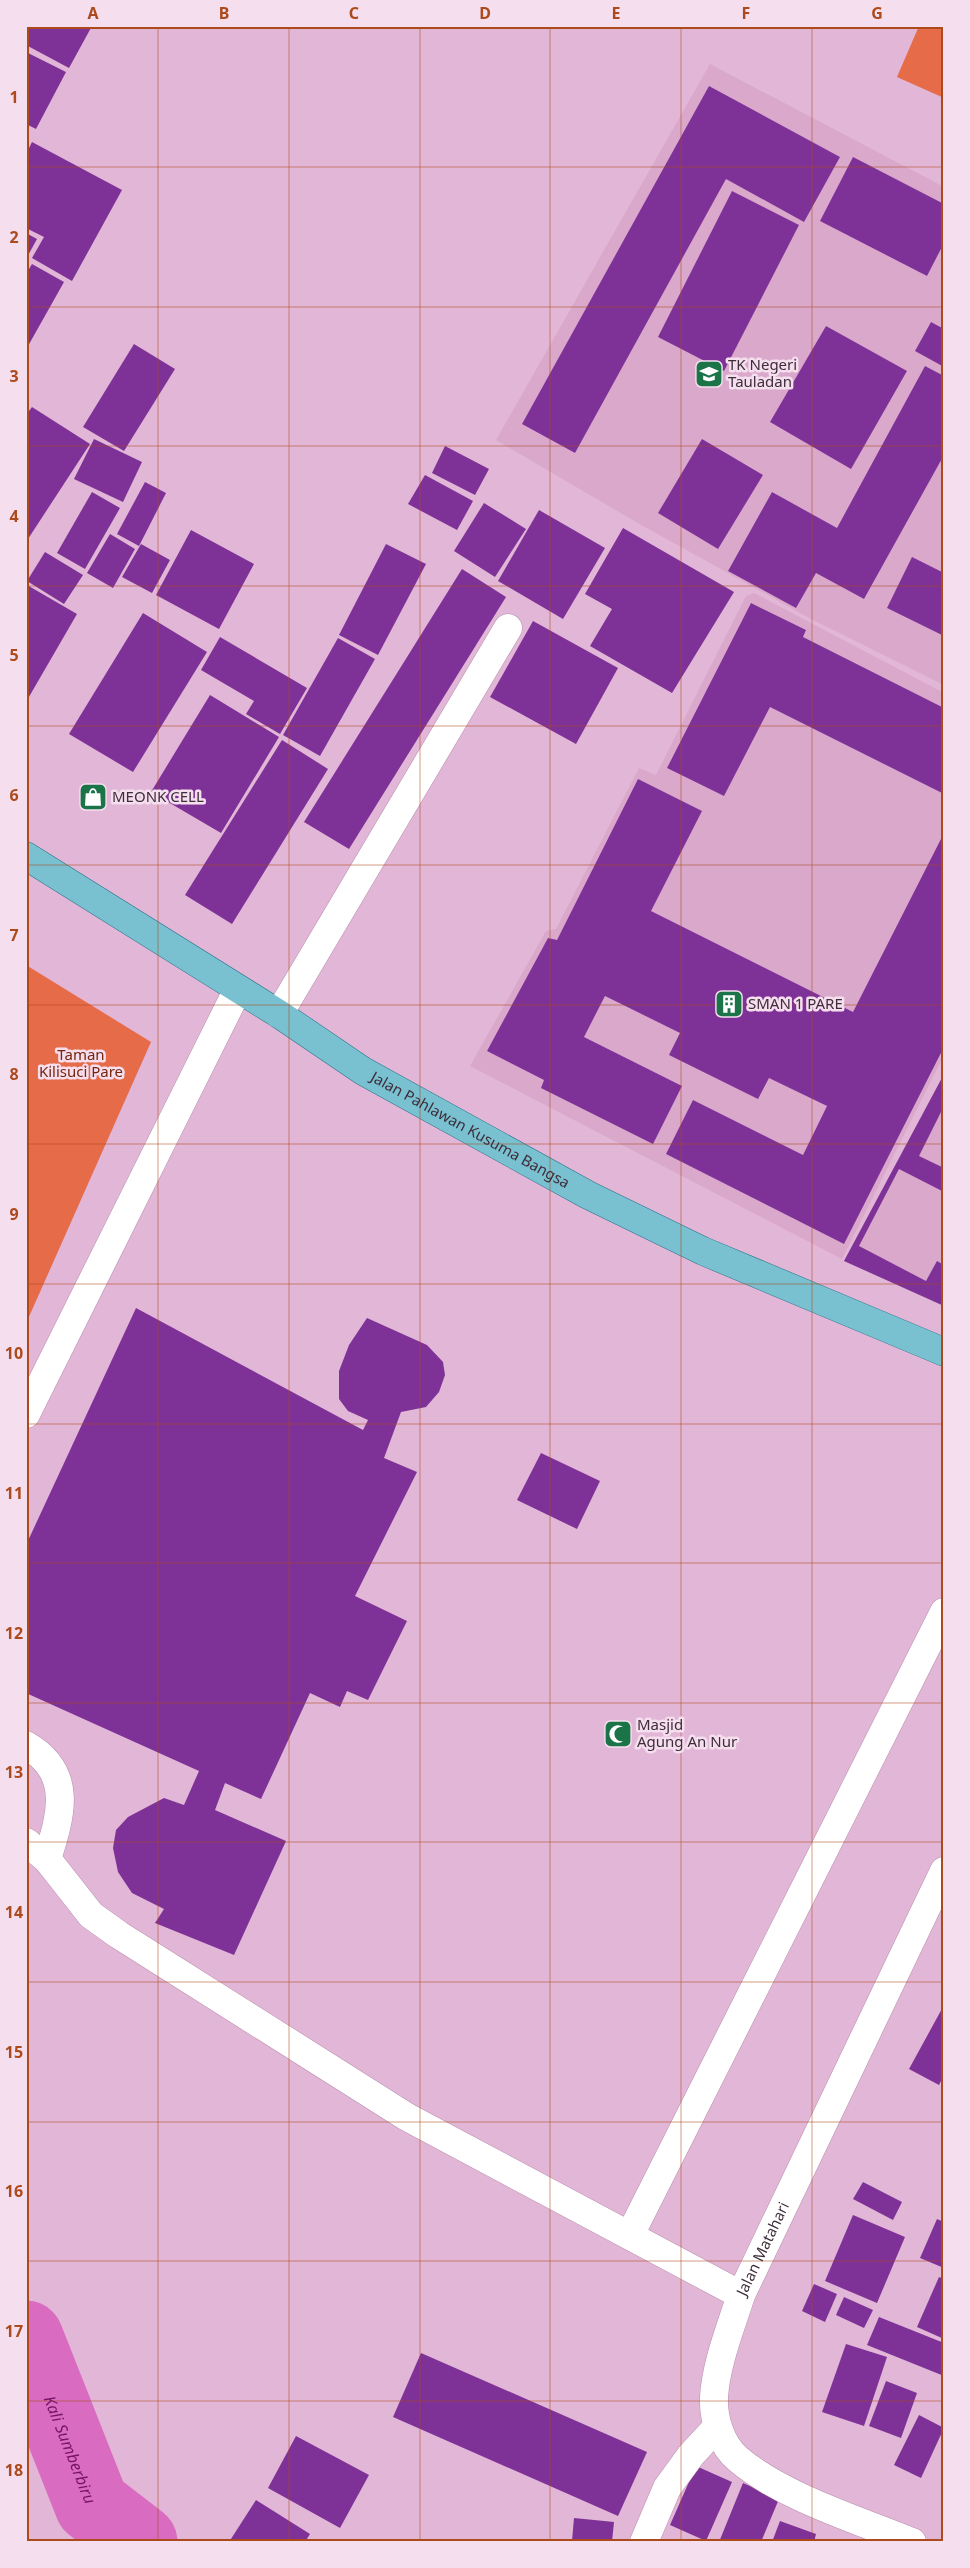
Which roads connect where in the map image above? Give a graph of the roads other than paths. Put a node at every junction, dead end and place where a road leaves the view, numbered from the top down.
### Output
1 (508, 628) dead end
2 (26, 856) edge
3 (238, 989) junction
4 (279, 1014) junction
5 (944, 1352) edge
6 (26, 1414) edge
7 (944, 1612) edge
8 (26, 1745) edge
9 (26, 1842) edge
10 (47, 1859) junction
11 (944, 1871) edge
12 (630, 2236) junction
13 (741, 2295) junction
14 (717, 2427) junction
15 (644, 2542) edge
16 (912, 2542) edge

1 - 4 street
2 - 3 main road, Jalan Pahlawan Kusuma Bangsa
3 - 4 main road, Jalan Pahlawan Kusuma Bangsa
3 - 6 street
4 - 5 main road, Jalan Pahlawan Kusuma Bangsa
7 - 12 street
8 - 10 street
9 - 10 street
10 - 12 street
11 - 13 street, Jalan Matahari
12 - 13 street
13 - 14 street, Jalan Matahari
14 - 15 street
14 - 16 street, Jalan Matahari

